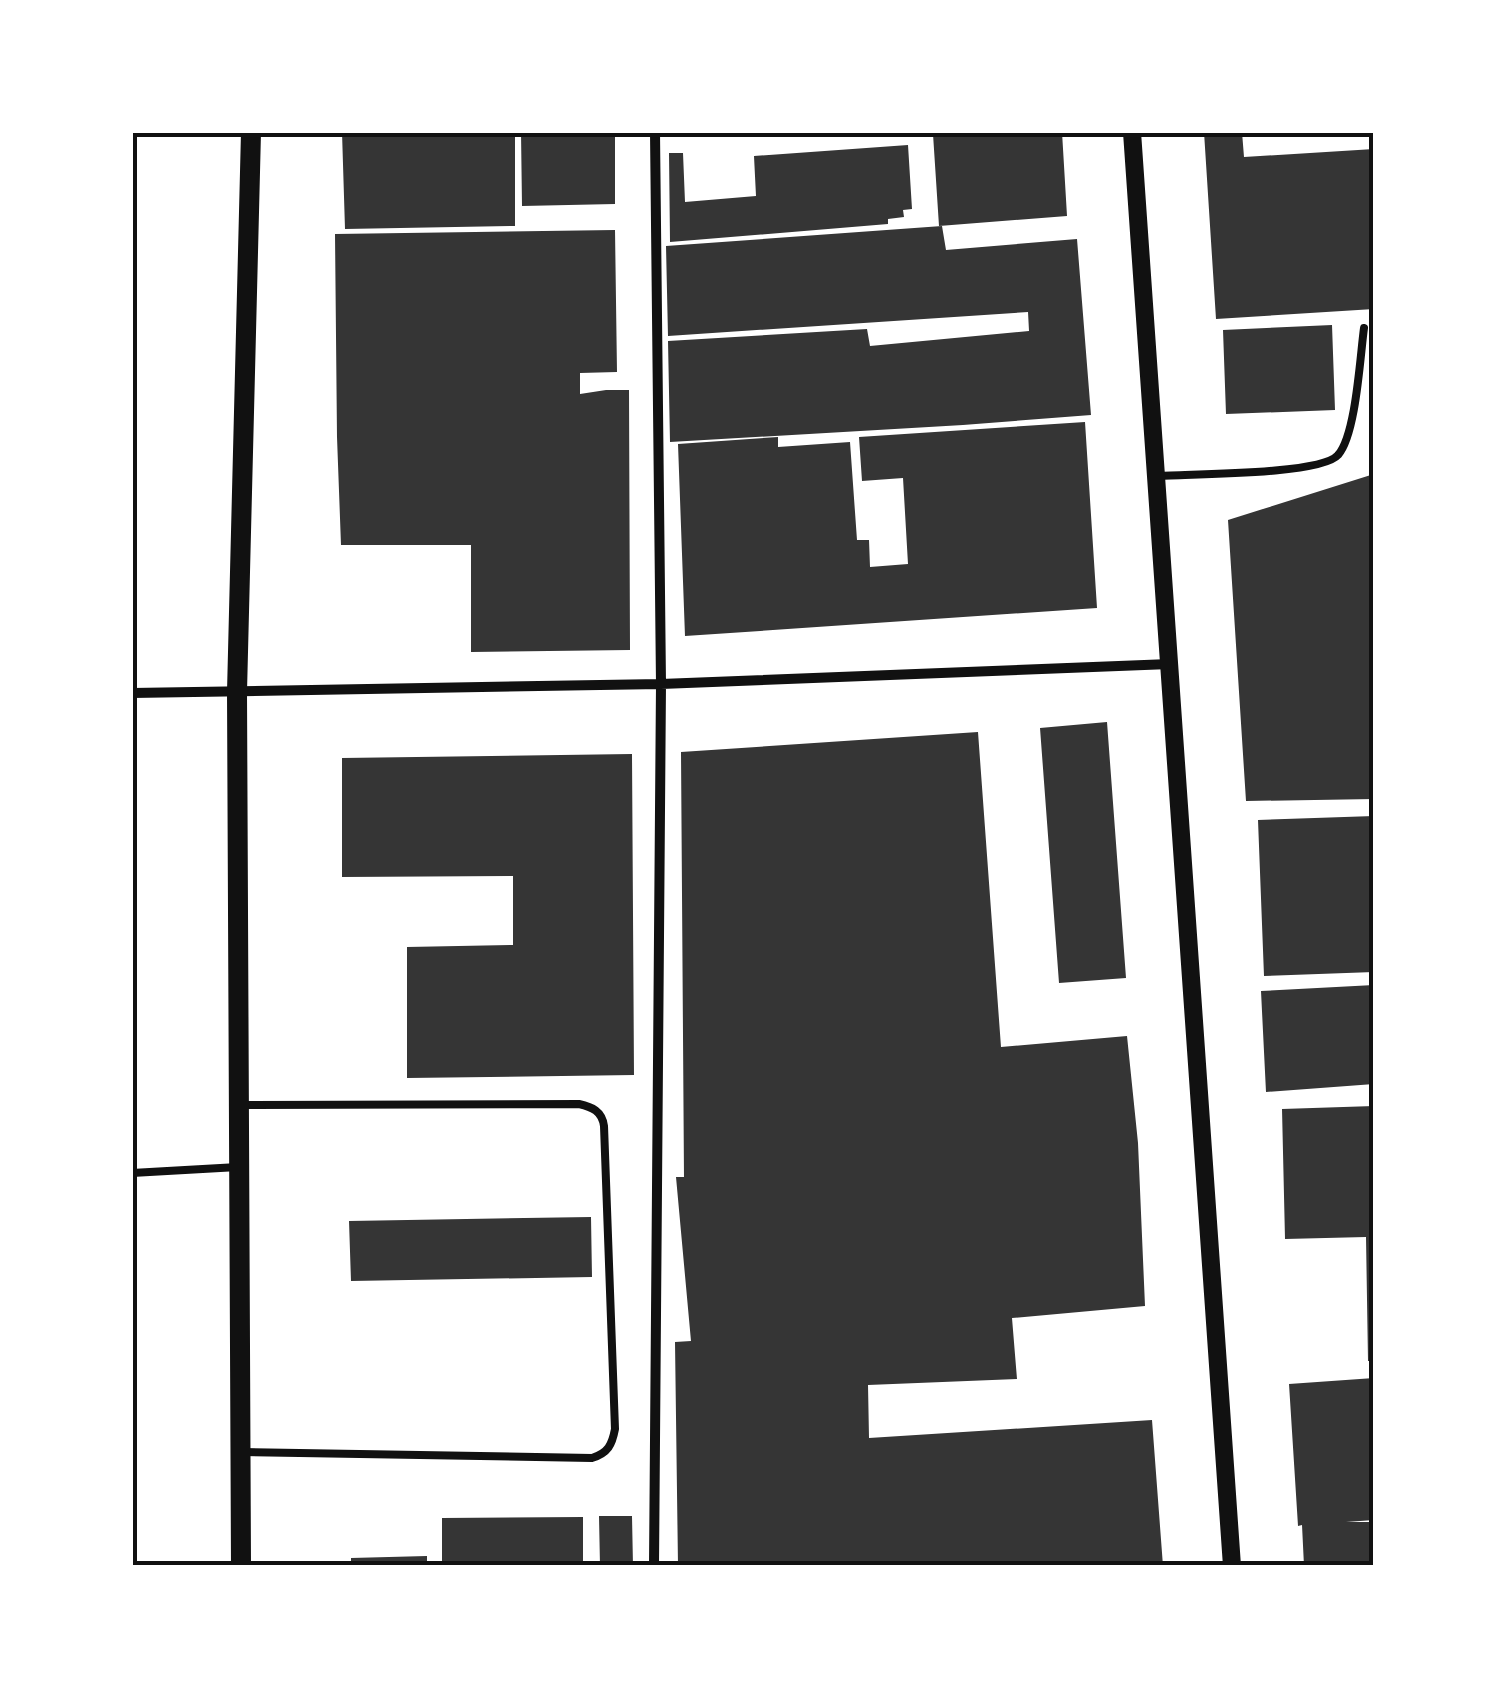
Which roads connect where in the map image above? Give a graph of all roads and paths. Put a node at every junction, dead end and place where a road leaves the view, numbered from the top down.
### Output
1 (251, 132) edge
2 (655, 132) edge
3 (1132, 132) edge
4 (1364, 328) dead end
5 (1157, 476) junction
6 (1170, 664) junction
7 (661, 684) junction
8 (237, 692) junction
9 (132, 694) edge
10 (239, 1105) junction
11 (239, 1167) junction
12 (132, 1173) edge
13 (241, 1452) junction
14 (242, 1566) edge
15 (654, 1566) edge
16 (1232, 1566) edge

1 - 8 main road
2 - 7 street
3 - 5 street
4 - 5 lane
5 - 6 street
6 - 7 street
6 - 16 street
7 - 8 street
7 - 15 street
8 - 9 street
8 - 10 main road
10 - 11 main road
10 - 13 lane
11 - 12 lane
11 - 13 main road
13 - 14 main road

